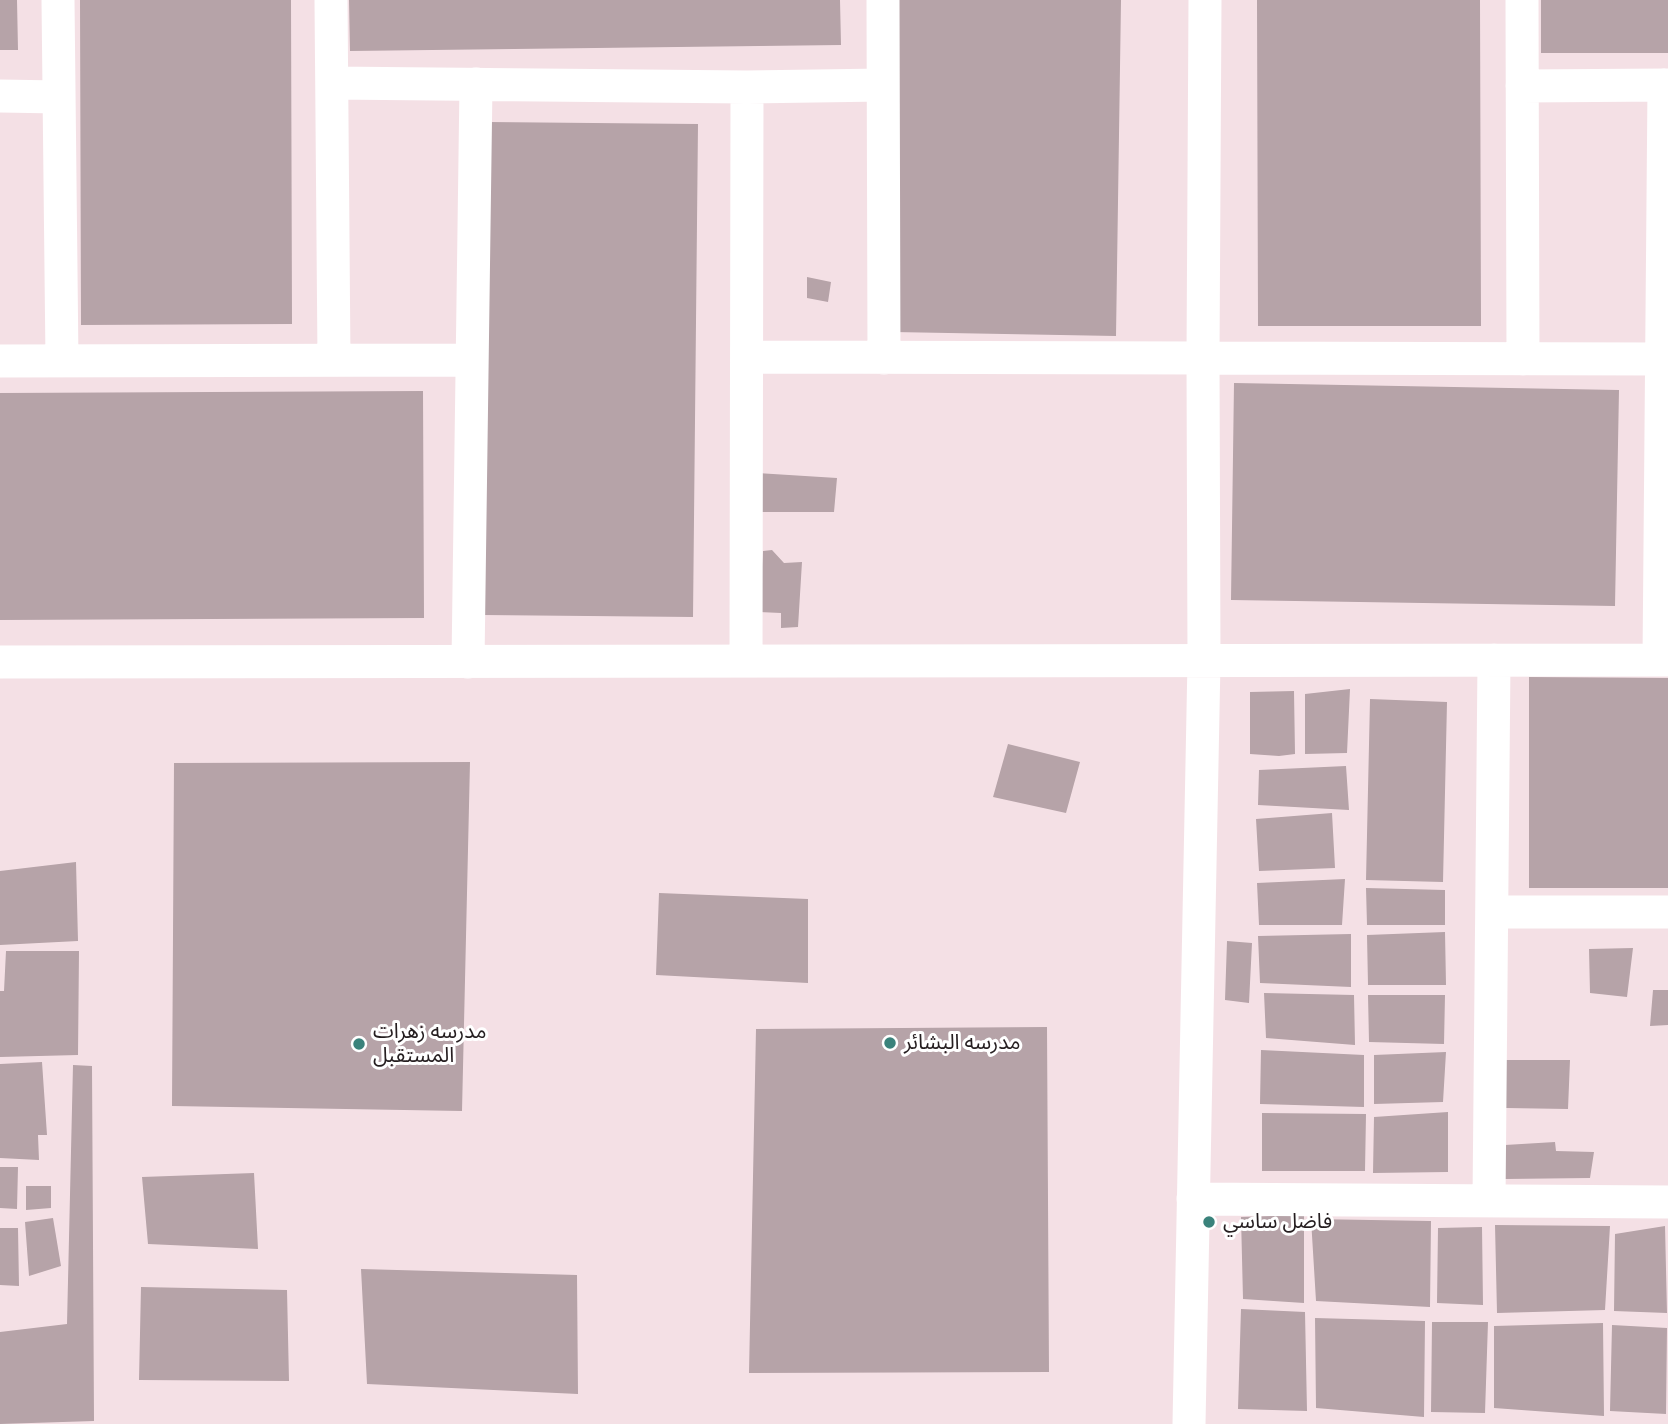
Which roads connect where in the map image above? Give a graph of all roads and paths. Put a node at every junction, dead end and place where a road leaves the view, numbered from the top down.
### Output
1 (58, 0) edge
2 (331, 0) edge
3 (883, 0) edge
4 (1205, 0) edge
5 (1522, 0) edge
6 (332, 83) junction
7 (476, 84) junction
8 (883, 85) junction
9 (1666, 85) edge
10 (1522, 86) junction
11 (747, 87) junction
12 (0, 96) edge
13 (59, 97) junction
14 (747, 357) junction
15 (884, 358) junction
16 (1202, 358) junction
17 (1523, 359) junction
18 (1663, 359) junction
19 (334, 360) junction
20 (472, 360) junction
21 (0, 361) edge
22 (62, 361) junction
23 (1494, 660) junction
24 (1663, 660) edge
25 (746, 661) junction
26 (1204, 661) junction
27 (0, 662) edge
28 (468, 662) junction
29 (1493, 912) junction
30 (1668, 912) edge
31 (1192, 1199) junction
32 (1489, 1201) junction
33 (1668, 1202) edge
34 (1189, 1424) edge

1 - 13 street
2 - 6 street
3 - 8 street
4 - 16 street
5 - 10 street
6 - 7 street
6 - 19 street
7 - 11 street
7 - 20 street
8 - 11 street
8 - 15 street
9 - 10 street
9 - 18 street
10 - 17 street
11 - 14 street
12 - 13 street
13 - 22 street
14 - 15 street
14 - 25 street
15 - 16 street
16 - 17 street
16 - 26 street
17 - 18 street
18 - 24 street
19 - 20 street
19 - 22 street
20 - 28 street
21 - 22 street
23 - 24 street
23 - 26 street
23 - 29 street
25 - 26 street
25 - 28 street
26 - 31 street
27 - 28 street
29 - 30 street
29 - 32 street
31 - 32 street
31 - 34 street
32 - 33 street

